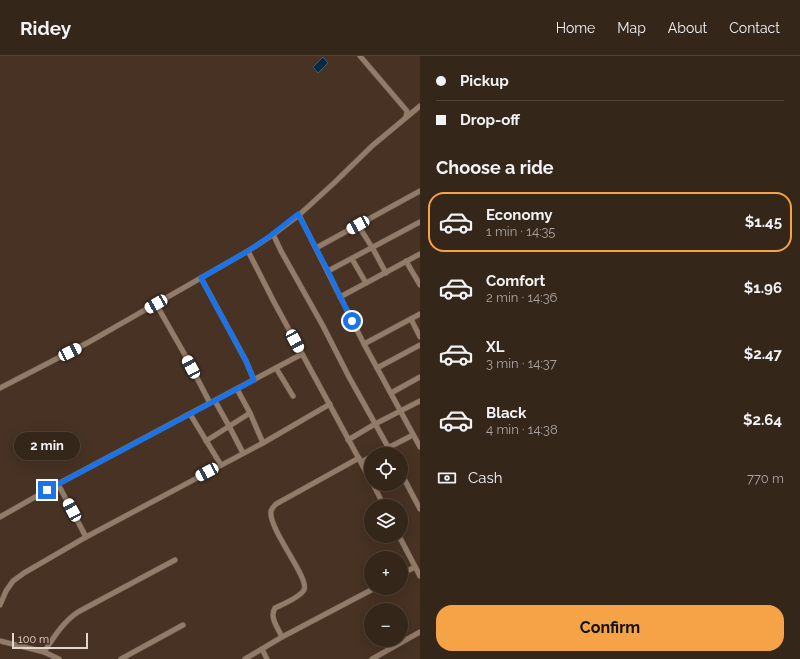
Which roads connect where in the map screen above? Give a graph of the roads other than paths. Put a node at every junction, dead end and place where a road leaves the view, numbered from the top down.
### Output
1 (360, 56) edge
2 (420, 106) edge
3 (406, 117) junction
4 (420, 191) edge
5 (298, 214) junction
6 (420, 222) edge
7 (358, 225) junction
8 (273, 234) junction
9 (316, 248) junction
10 (372, 248) junction
11 (248, 251) junction
12 (420, 254) edge
13 (352, 259) junction
14 (406, 261) junction
15 (328, 271) junction
16 (386, 273) junction
17 (201, 278) junction
18 (366, 283) junction
19 (420, 285) edge
20 (340, 297) junction
21 (156, 304) junction
22 (420, 314) edge
23 (411, 319) junction
24 (420, 337) edge
25 (364, 344) junction
26 (420, 345) edge
27 (302, 354) junction
28 (276, 368) junction
29 (377, 368) junction
30 (420, 377) edge
31 (254, 380) junction
32 (0, 388) edge
33 (237, 389) junction
34 (391, 393) junction
35 (293, 396) dead end
36 (420, 400) edge
37 (212, 402) junction
38 (330, 404) junction
39 (400, 410) junction
40 (250, 413) junction
41 (190, 414) junction
42 (375, 424) junction
43 (229, 426) junction
44 (413, 435) junction
45 (348, 440) junction
46 (206, 441) junction
47 (263, 443) junction
48 (387, 447) edge
49 (390, 447) edge
50 (420, 447) edge
51 (243, 454) junction
52 (364, 459) edge
53 (360, 460) junction
54 (221, 465) junction
55 (364, 468) edge
56 (58, 484) junction
57 (408, 486) edge
58 (420, 509) edge
59 (0, 517) edge
60 (86, 536) junction
61 (403, 543) edge
62 (175, 560) dead end
63 (415, 567) junction
64 (408, 570) edge
65 (420, 576) edge
66 (364, 594) edge
67 (0, 605) edge
68 (184, 625) dead end
69 (420, 632) edge
70 (282, 637) junction
71 (0, 642) edge
72 (262, 649) junction
73 (44, 652) junction
74 (59, 659) edge
75 (121, 659) edge
76 (245, 659) edge
77 (267, 659) edge
78 (372, 659) edge

1 - 3 street
2 - 3 street
3 - 5 street
4 - 7 street
5 - 8 street
5 - 9 street
6 - 10 street
7 - 9 street
7 - 10 street
8 - 11 street
8 - 42 street
9 - 15 street
10 - 13 street
10 - 16 street
11 - 17 street
11 - 27 street
12 - 14 street
13 - 15 street
13 - 18 street
14 - 16 street
14 - 19 street
15 - 20 street
16 - 18 street
17 - 21 street
17 - 31 street
18 - 20 street
20 - 25 street
21 - 32 street
21 - 37 street
22 - 23 street
23 - 24 street
23 - 25 street
25 - 29 street
26 - 29 street
27 - 28 street
27 - 38 street
28 - 31 street
28 - 35 street
29 - 34 street
30 - 34 street
31 - 33 street
33 - 37 street
33 - 40 street
34 - 39 street
36 - 39 street
37 - 41 street
37 - 43 street
38 - 45 street
38 - 47 street
39 - 42 street
39 - 44 street
40 - 43 street
40 - 47 street
41 - 46 street
41 - 56 street
42 - 45 street
42 - 48 street
43 - 46 street
43 - 51 street
44 - 49 street
44 - 50 street
45 - 53 street
46 - 54 street
47 - 51 street
51 - 54 street
52 - 53 street
53 - 55 street
53 - 70 street
54 - 60 street
56 - 59 street
56 - 60 street
57 - 58 street
60 - 67 street
61 - 63 street
62 - 73 street
63 - 64 street
63 - 65 street
66 - 70 street
68 - 75 street
69 - 78 street
70 - 72 street
71 - 73 street
72 - 76 street
72 - 77 street
73 - 74 street

